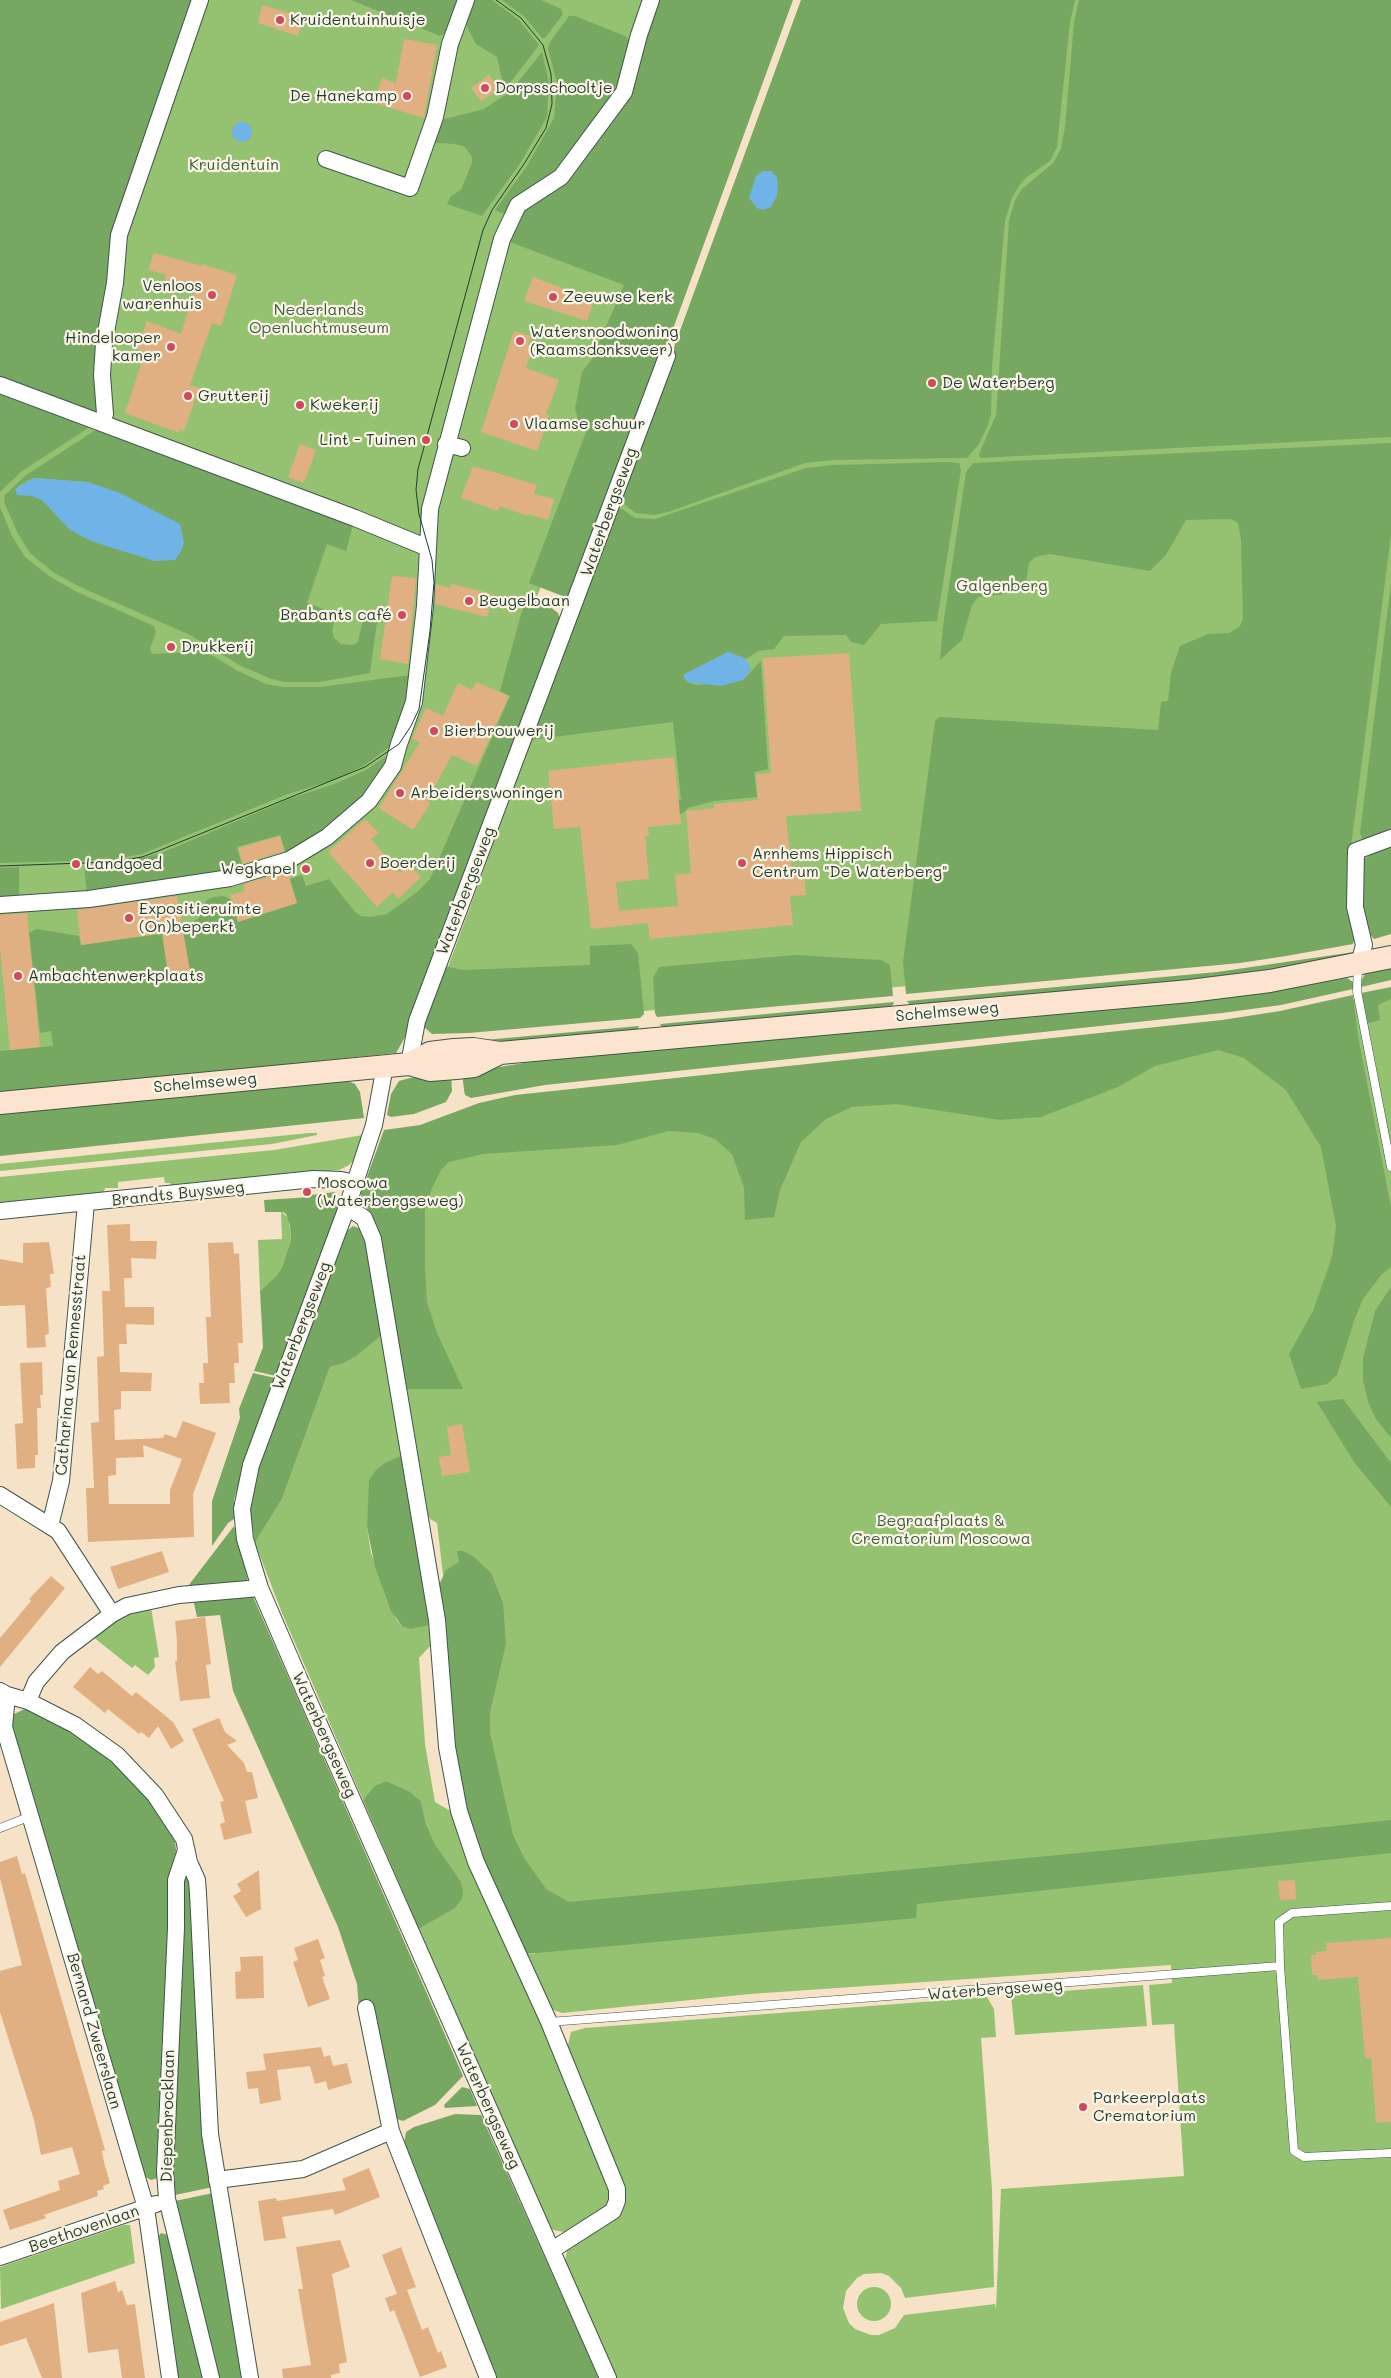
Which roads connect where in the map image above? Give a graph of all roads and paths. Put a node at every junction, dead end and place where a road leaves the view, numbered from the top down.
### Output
1 (200, 0) edge
2 (466, 0) edge
3 (651, 0) edge
4 (326, 159) dead end
5 (668, 356) dead end
6 (0, 385) edge
7 (101, 423) junction
8 (446, 444) junction
9 (462, 448) dead end
10 (428, 548) junction
11 (1391, 838) edge
12 (0, 905) edge
13 (1391, 957) edge
14 (1359, 964) junction
15 (410, 1064) junction
16 (385, 1066) junction
17 (0, 1103) edge
18 (1391, 1167) edge
19 (355, 1183) junction
20 (86, 1203) junction
21 (347, 1207) junction
22 (0, 1211) edge
23 (0, 1495) edge
24 (50, 1526) junction
25 (260, 1588) junction
26 (112, 1614) junction
27 (3, 1693) edge
28 (28, 1701) junction
29 (31, 1816) junction
30 (0, 1828) edge
31 (186, 1850) junction
32 (1391, 1906) edge
33 (1280, 1966) junction
34 (366, 2008) dead end
35 (549, 2022) junction
36 (392, 2131) junction
37 (1391, 2153) edge
38 (217, 2180) junction
39 (167, 2199) junction
40 (146, 2208) junction
41 (552, 2250) junction
42 (0, 2257) edge
43 (170, 2378) edge
44 (211, 2378) edge
45 (250, 2378) edge
46 (488, 2378) edge
47 (608, 2378) edge

1 - 7 street
2 - 4 street
3 - 8 street
5 - 15 street, Waterbergseweg
6 - 7 street
7 - 10 street
8 - 9 street
8 - 10 street
10 - 12 street
11 - 14 street
13 - 14 main road, Schelmseweg
14 - 15 main road, Schelmseweg
14 - 18 lane
15 - 16 main road, Schelmseweg
16 - 17 main road, Schelmseweg
16 - 19 street, Waterbergseweg
19 - 20 street, Brandts Buysweg
19 - 21 street, Waterbergseweg
20 - 22 street, Brandts Buysweg
20 - 24 street, Catharina van Rennesstraat
21 - 25 street, Waterbergseweg
21 - 35 street
23 - 24 street
24 - 26 street
25 - 26 street
25 - 41 street, Waterbergseweg
26 - 28 street
27 - 28 street
27 - 29 street, Bernard Zweerslaan
28 - 31 street
29 - 30 lane
29 - 40 street, Bernard Zweerslaan
31 - 38 street
31 - 39 street, Diepenbrocklaan
32 - 33 lane
33 - 35 lane, Waterbergseweg
33 - 37 lane
34 - 36 street
35 - 41 street
36 - 38 street
36 - 46 street
38 - 45 street
39 - 40 street, Beethovenlaan
39 - 44 street, Diepenbrocklaan
40 - 42 street, Beethovenlaan
40 - 43 street, Bernard Zweerslaan
41 - 47 street, Waterbergseweg

